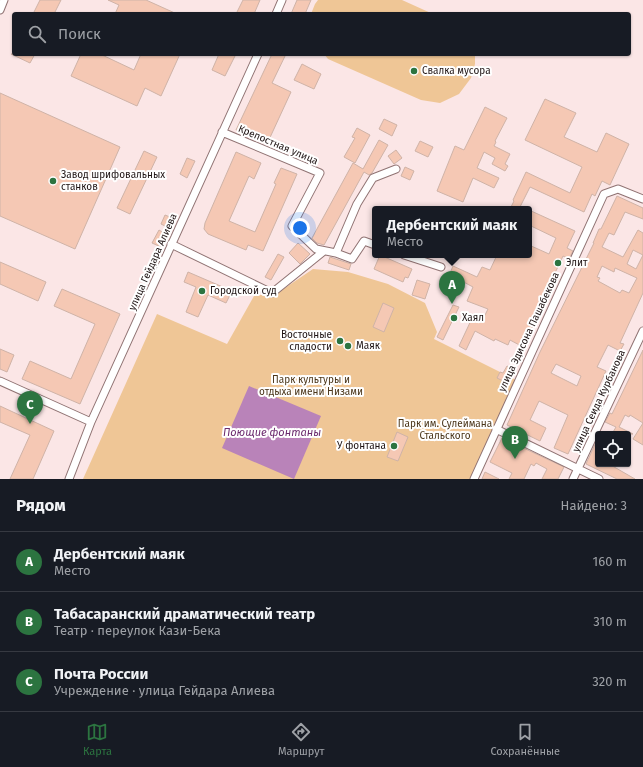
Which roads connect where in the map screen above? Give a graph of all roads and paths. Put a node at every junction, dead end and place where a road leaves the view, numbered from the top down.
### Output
1 (4, 0) edge
2 (282, 0) edge
3 (0, 10) edge
4 (277, 12) edge
5 (257, 56) edge
6 (222, 132) junction
7 (396, 170) dead end
8 (643, 199) edge
9 (171, 244) junction
10 (372, 244) edge
11 (324, 251) junction
12 (336, 253) junction
13 (413, 258) edge
14 (441, 267) dead end
15 (643, 330) edge
16 (0, 381) edge
17 (90, 422) junction
18 (496, 429) junction
19 (578, 469) junction
20 (69, 479) edge
21 (474, 479) edge
22 (573, 479) edge
23 (599, 479) edge

1 - 3 street
2 - 4 street
5 - 6 street, улица Гейдара Алиева
6 - 9 street, улица Гейдара Алиева
6 - 11 street, Крепостная улица
7 - 12 street
8 - 18 street, улица Эдисона Пашабекова
9 - 11 street
9 - 17 street, улица Гейдара Алиева
10 - 12 street, Крепостная улица
11 - 12 street, Крепостная улица
13 - 14 street
15 - 19 street, улица Сеида Курбанова
16 - 17 street
17 - 20 street, улица Гейдара Алиева
18 - 19 street
18 - 21 street, улица Эдисона Пашабекова
19 - 22 street, улица Сеида Курбанова
19 - 23 street

